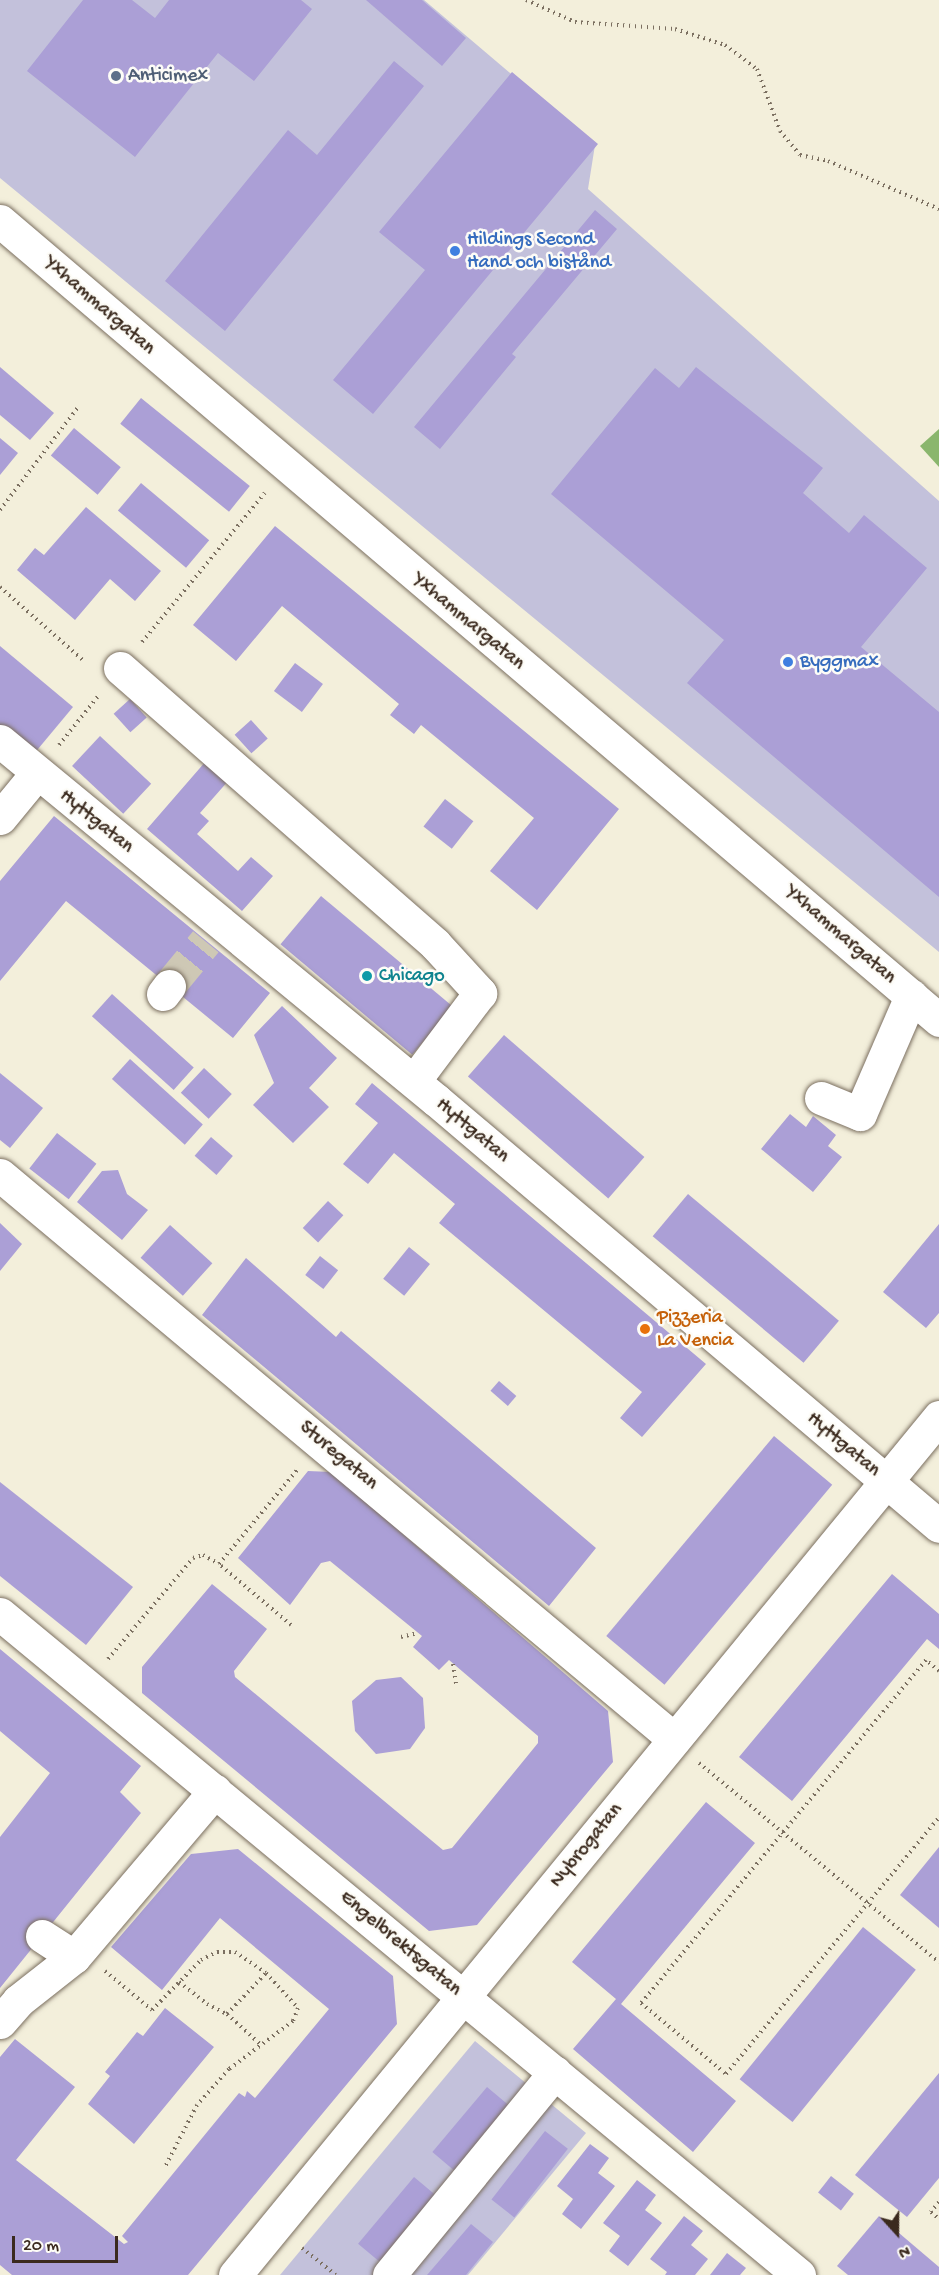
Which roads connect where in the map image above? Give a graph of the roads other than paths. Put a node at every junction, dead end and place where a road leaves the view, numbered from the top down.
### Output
1 (0, 221) edge
2 (114, 675) road end
3 (0, 741) edge
4 (37, 773) junction
5 (0, 818) edge
6 (911, 996) junction
7 (939, 1020) edge
8 (414, 1081) junction
9 (820, 1098) dead end
10 (0, 1175) edge
11 (939, 1417) edge
12 (885, 1481) junction
13 (939, 1526) edge
14 (0, 1614) edge
15 (684, 1749) junction
16 (215, 1791) junction
17 (42, 1936) dead end
18 (77, 1953) junction
19 (464, 1996) junction
20 (0, 2022) edge
21 (551, 2068) junction
22 (236, 2275) edge
23 (389, 2275) edge
24 (800, 2275) edge

1 - 6 street, Yxhammargatan
2 - 8 street
3 - 4 street, Hyttgatan
4 - 5 street
4 - 8 street, Hyttgatan
6 - 7 street, Yxhammargatan
6 - 9 street
8 - 12 street, Hyttgatan
10 - 15 street, Sturegatan
11 - 12 street, Nybrogatan
12 - 13 street, Hyttgatan
12 - 15 street, Nybrogatan
14 - 16 street, Engelbrektsgatan
15 - 19 street, Nybrogatan
16 - 18 street
16 - 19 street, Engelbrektsgatan
17 - 18 street
18 - 20 street
19 - 21 street, Engelbrektsgatan
19 - 22 street, Nybrogatan
21 - 23 street
21 - 24 street, Engelbrektsgatan

